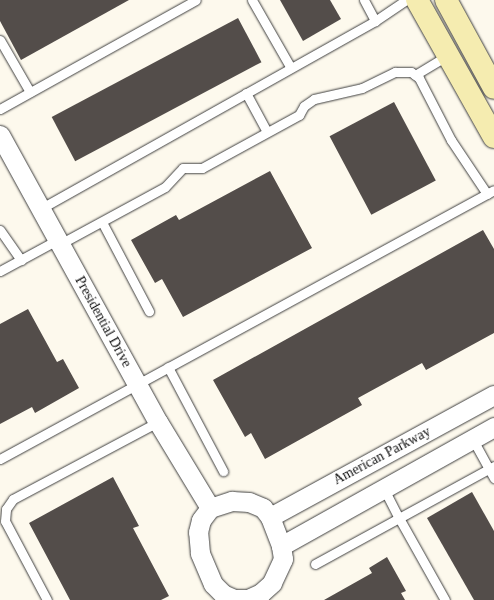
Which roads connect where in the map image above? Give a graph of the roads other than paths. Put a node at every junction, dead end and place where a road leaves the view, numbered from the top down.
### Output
1 (196, 0) edge
2 (252, 0) edge
3 (364, 0) edge
4 (406, 0) edge
5 (417, 0) edge
6 (446, 0) edge
7 (376, 21) junction
8 (0, 40) edge
9 (448, 55) junction
10 (291, 68) junction
11 (415, 75) junction
12 (494, 88) edge
13 (30, 92) junction
14 (246, 94) junction
15 (0, 109) edge
16 (267, 132) junction
17 (0, 134) edge
18 (494, 138) edge
19 (492, 193) edge
20 (40, 209) junction
21 (102, 222) junction
22 (0, 230) edge
23 (59, 242) junction
24 (21, 260) junction
25 (0, 271) edge
26 (149, 311) dead end
27 (168, 367) junction
28 (137, 384) junction
29 (494, 395) edge
30 (459, 415) junction
31 (158, 422) junction
32 (494, 427) edge
33 (472, 438) junction
34 (0, 459) edge
35 (370, 463) junction
36 (491, 468) edge
37 (223, 471) dead end
38 (494, 478) edge
39 (383, 487) junction
40 (210, 508) junction
41 (270, 517) junction
42 (399, 518) junction
43 (281, 546) junction
44 (315, 564) dead end
45 (248, 599) edge
46 (47, 600) edge
47 (444, 600) edge

1 - 13 lane
2 - 10 lane
3 - 7 lane
4 - 7 lane
5 - 9 street
6 - 12 street
7 - 10 lane
8 - 13 lane
9 - 11 lane
9 - 18 street
10 - 14 lane
11 - 16 lane
11 - 19 lane
13 - 15 lane
14 - 16 lane
14 - 20 lane
16 - 21 lane
17 - 20 street, Presidential Drive
19 - 27 lane
20 - 23 street, Presidential Drive
21 - 23 lane
21 - 26 lane
22 - 24 lane
23 - 24 lane
23 - 28 street, Presidential Drive
24 - 25 lane
27 - 28 lane
27 - 37 lane
28 - 31 street, Presidential Drive
28 - 34 lane
29 - 30 street, American Parkway
30 - 33 street
30 - 35 street, American Parkway
31 - 40 street, Presidential Drive
31 - 46 lane
32 - 33 street, American Parkway
33 - 36 lane
33 - 39 street, American Parkway
35 - 39 street
35 - 41 street, American Parkway
36 - 38 lane
36 - 42 lane
39 - 42 lane
39 - 43 street, American Parkway
40 - 41 street
40 - 45 street
41 - 43 street
42 - 44 lane
42 - 47 lane
43 - 45 street

